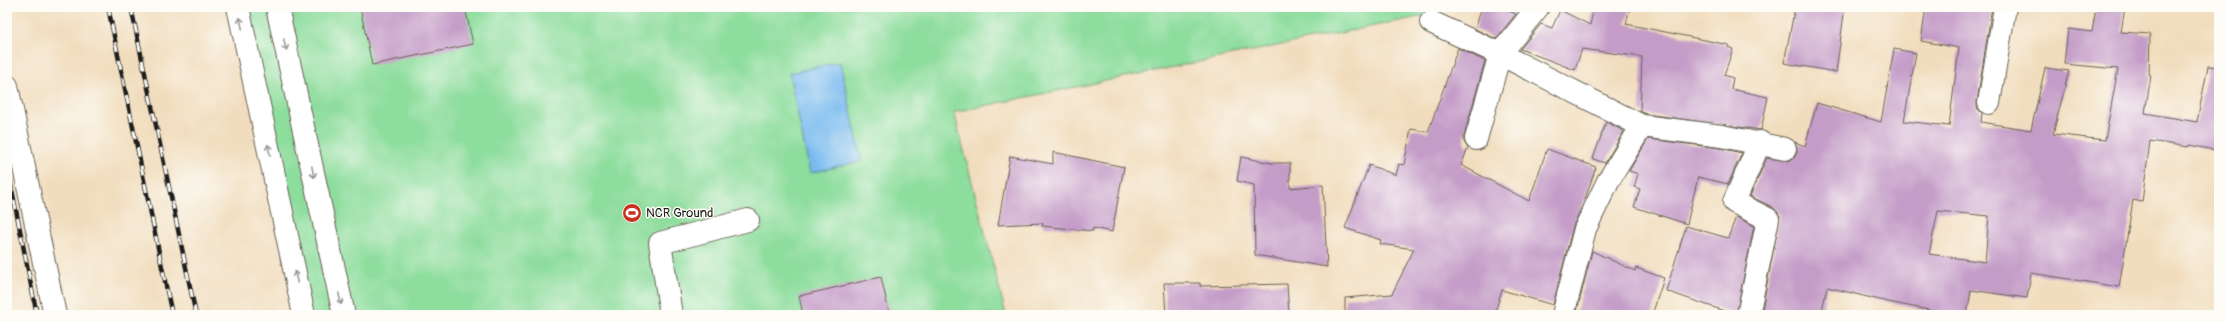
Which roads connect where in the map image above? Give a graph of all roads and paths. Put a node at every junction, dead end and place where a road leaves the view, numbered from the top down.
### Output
1 (238, 7) edge
2 (277, 7) edge
3 (1538, 7) edge
4 (2005, 7) edge
5 (1431, 22) dead end
6 (1500, 54) junction
7 (7, 86) edge
8 (1989, 103) dead end
9 (1642, 126) junction
10 (1476, 139) dead end
11 (1760, 142) junction
12 (1785, 149) dead end
13 (748, 220) dead end
14 (55, 315) edge
15 (304, 315) edge
16 (344, 315) edge
17 (671, 315) edge
18 (1563, 315) edge
19 (1748, 315) edge

15 -> 1 street
2 -> 16 street
3 - 6 street
4 - 8 street
5 - 6 street
6 - 9 street
6 - 10 street
7 - 14 street
9 - 11 street
9 - 18 street
11 - 12 street
11 - 19 street
13 - 17 street

